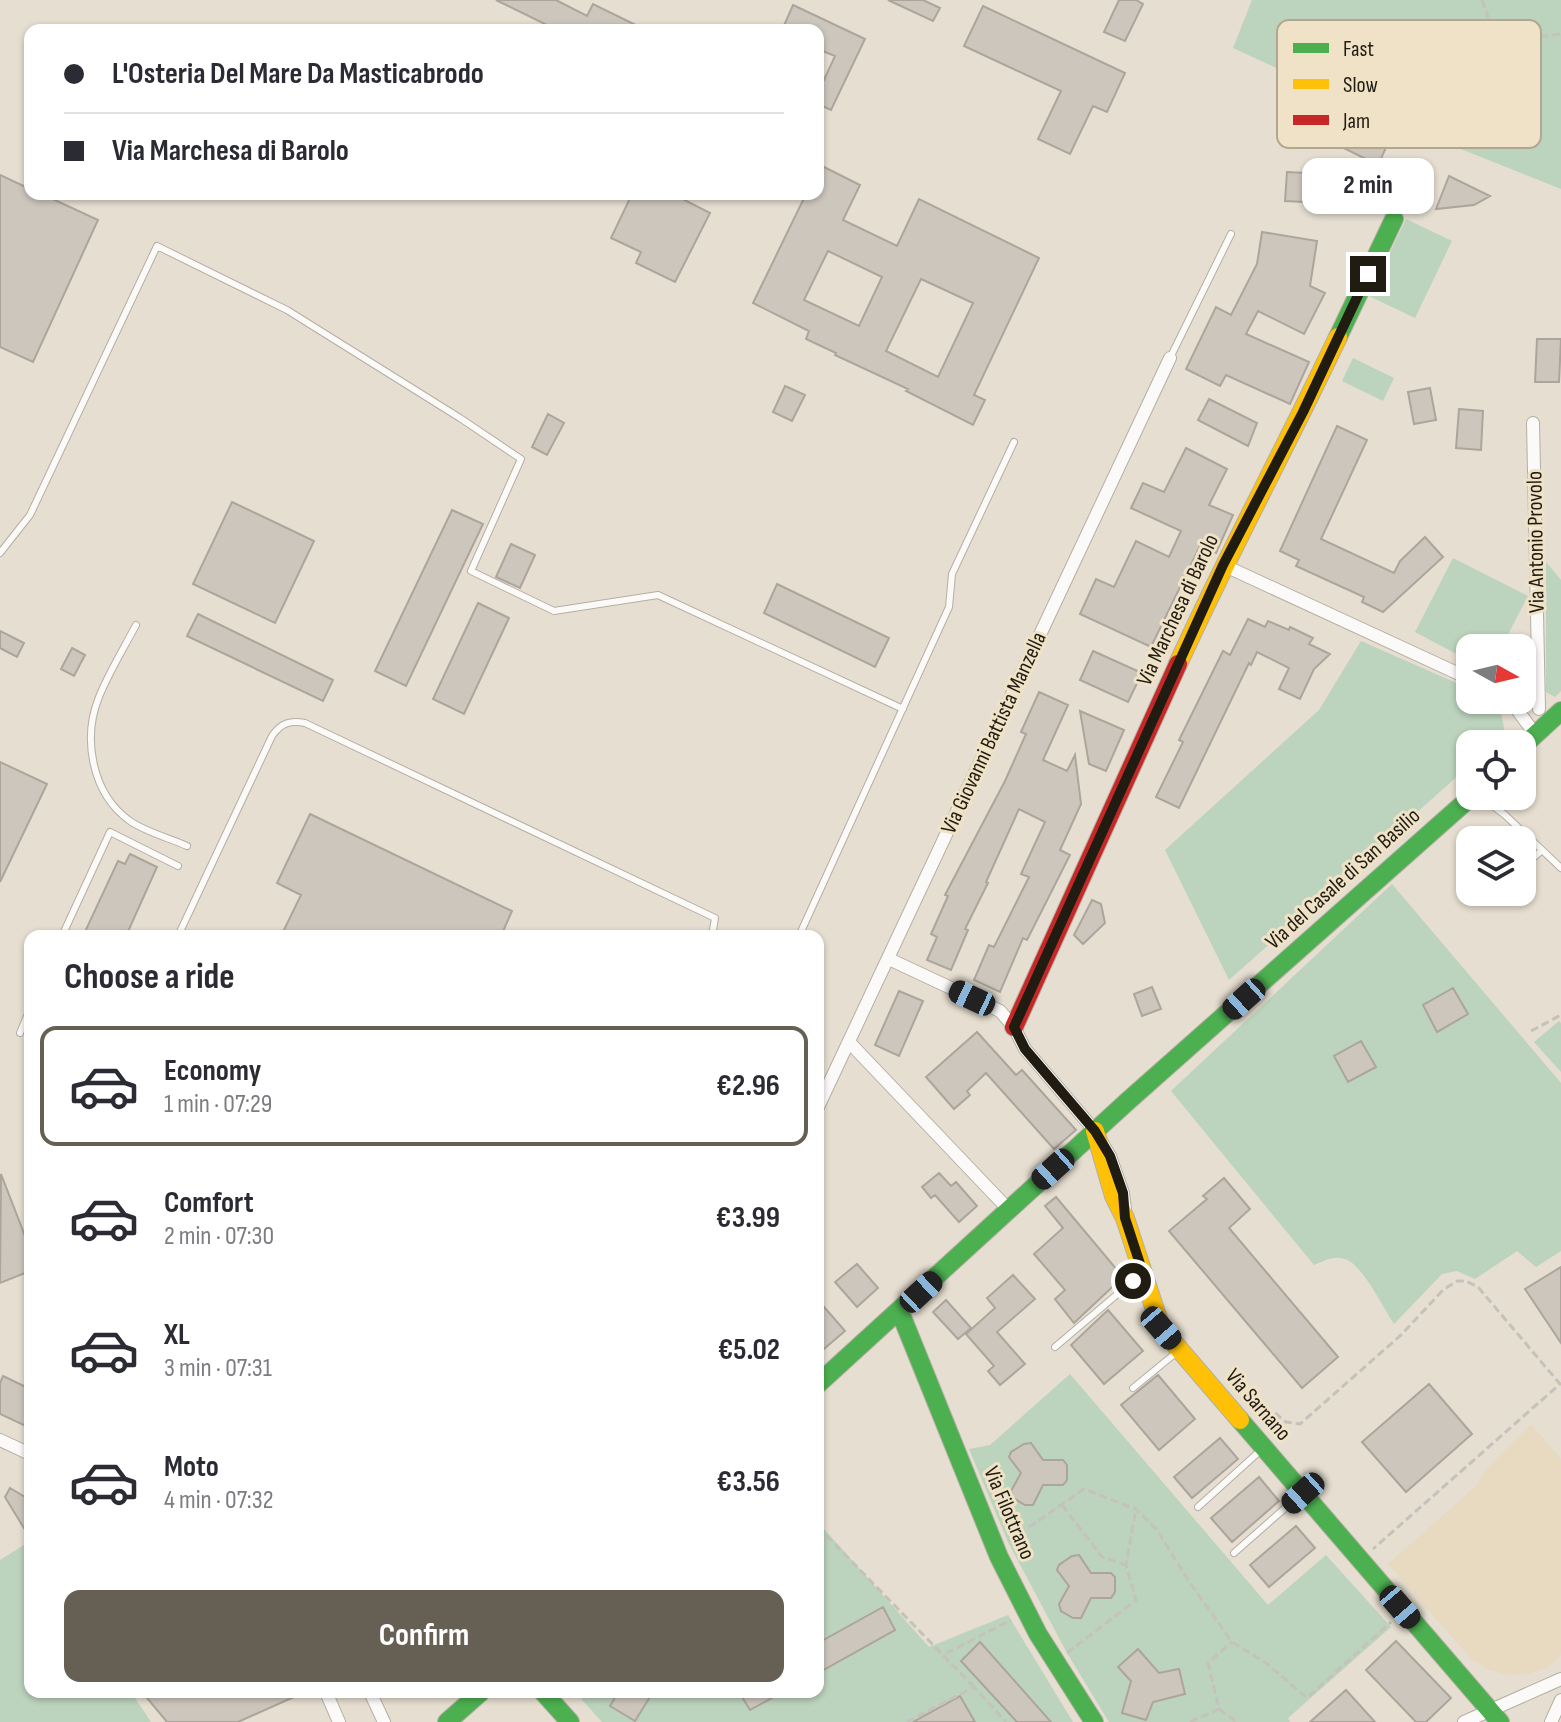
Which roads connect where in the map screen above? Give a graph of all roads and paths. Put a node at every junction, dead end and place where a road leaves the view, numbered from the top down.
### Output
1 (1482, 0) edge
2 (1489, 20) edge
3 (1561, 34) edge
4 (1541, 37) edge
5 (1394, 219) dead end
6 (1231, 234) dead end
7 (1170, 358) joint
8 (1533, 423) dead end
9 (1014, 442) dead end
10 (0, 553) edge
11 (1223, 565) junction
12 (136, 625) dead end
13 (1456, 673) edge
14 (903, 709) junction
15 (1552, 712) edge
16 (1536, 731) edge
17 (1456, 810) edge
18 (1496, 810) edge
19 (187, 846) dead end
20 (1542, 850) junction
21 (1536, 855) edge
22 (178, 866) dead end
23 (1561, 868) edge
24 (65, 930) edge
25 (181, 930) edge
26 (713, 930) edge
27 (802, 930) edge
28 (889, 959) junction
29 (1561, 1015) edge
30 (24, 1023) edge
31 (1014, 1027) junction
32 (1531, 1031) dead end
33 (20, 1033) dead end
34 (849, 1042) junction
35 (824, 1094) edge
36 (1095, 1131) junction
37 (1009, 1210) junction
38 (1143, 1273) junction
39 (900, 1312) junction
40 (1055, 1347) dead end
41 (1179, 1349) junction
42 (824, 1379) edge
43 (1133, 1388) dead end
44 (1275, 1413) dead end
45 (0, 1440) edge
46 (1264, 1448) junction
47 (24, 1451) edge
48 (1303, 1493) junction
49 (1062, 1505) junction
50 (1198, 1507) dead end
51 (1136, 1509) junction
52 (824, 1533) edge
53 (1006, 1544) dead end
54 (1234, 1553) dead end
55 (1369, 1553) dead end
56 (1126, 1565) junction
57 (1014, 1619) dead end
58 (1391, 1622) dead end
59 (1232, 1642) junction
60 (943, 1655) junction
61 (1065, 1655) dead end
62 (1561, 1679) edge
63 (974, 1687) junction
64 (329, 1698) edge
65 (373, 1698) edge
66 (474, 1698) edge
67 (548, 1698) edge
68 (1561, 1700) edge
69 (1219, 1709) junction
70 (1494, 1716) edge
71 (339, 1722) edge
72 (384, 1722) edge
73 (447, 1722) edge
74 (570, 1722) edge
75 (907, 1722) edge
76 (1006, 1722) edge
77 (1094, 1722) edge
78 (1190, 1722) edge
79 (1237, 1722) edge
80 (1464, 1722) edge
81 (1551, 1722) edge

1 - 2 path
3 - 4 path
5 - 11 street, Via Marchesa di Barolo
6 - 7 lane
7 - 28 street, Via Giovanni Battista Manzella
8 - 15 street, Via Antonio Provolo
9 - 14 lane
10 - 14 lane
11 - 13 street
11 - 31 street, Via Marchesa di Barolo
12 - 19 lane
14 - 27 lane
15 - 16 street
17 - 36 street, Via del Casale di San Basilio
18 - 20 lane
20 - 21 lane
20 - 23 lane
22 - 24 lane
25 - 26 lane
28 - 31 street
28 - 34 street, Via Giovanni Battista Manzella
29 - 32 path
30 - 33 lane
31 - 36 street
34 - 35 street, Via Giovanni Battista Manzella
34 - 37 street
36 - 37 street, Via del Casale di San Basilio
36 - 38 street, Via Sarnano
37 - 39 street, Via del Casale di San Basilio
38 - 40 lane
38 - 41 street, Via Sarnano
39 - 42 street, Via del Casale di San Basilio
39 - 77 street, Via Filottrano
41 - 43 lane
41 - 46 street, Via Sarnano
44 - 55 path
45 - 47 street
46 - 48 street, Via Sarnano
46 - 50 lane
48 - 54 lane
48 - 70 street, Via Sarnano
49 - 51 path
49 - 53 path
49 - 56 path
51 - 56 path
51 - 59 path
52 - 60 path
56 - 61 path
57 - 60 path
58 - 59 path
59 - 69 path
60 - 63 path
62 - 70 street
63 - 75 path
63 - 76 path
64 - 71 street
65 - 72 street
66 - 73 street
67 - 74 street
68 - 81 street
69 - 78 path
69 - 79 path
70 - 80 street

